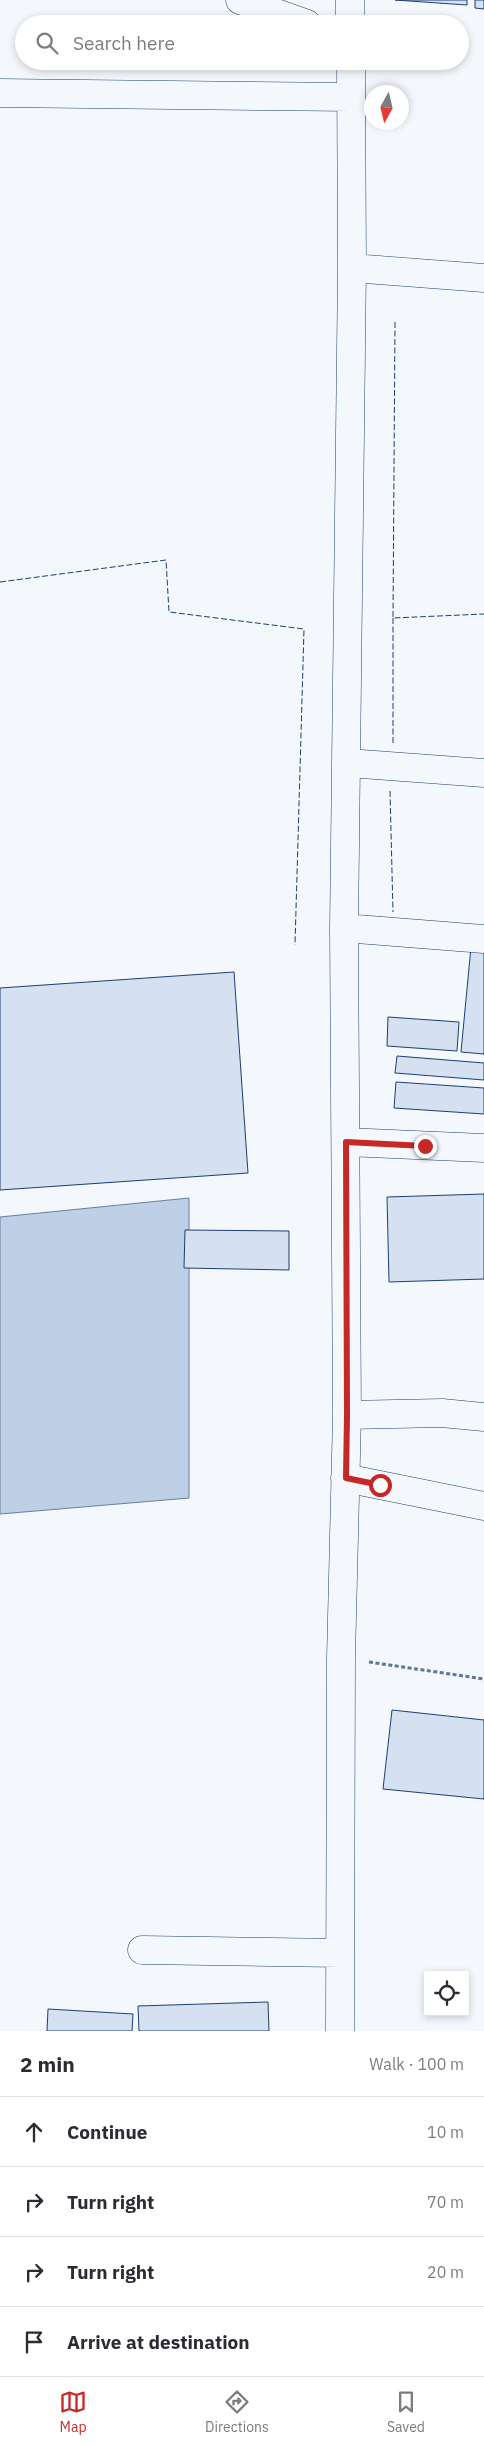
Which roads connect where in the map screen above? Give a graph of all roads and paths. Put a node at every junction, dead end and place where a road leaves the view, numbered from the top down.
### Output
1 (240, 0) edge
2 (350, 0) edge
3 (282, 15) edge
4 (350, 15) edge
5 (351, 70) edge
6 (0, 93) edge
7 (351, 97) junction
8 (352, 268) junction
9 (484, 278) edge
10 (348, 763) junction
11 (484, 773) edge
12 (344, 928) junction
13 (484, 939) edge
14 (346, 1142) junction
15 (484, 1148) edge
16 (347, 1415) junction
17 (484, 1417) edge
18 (346, 1478) junction
19 (484, 1506) edge
20 (341, 1658) junction
21 (484, 1679) edge
22 (142, 1950) dead end
23 (340, 1953) junction
24 (340, 2031) edge

1 - 3 street
2 - 4 street
5 - 7 street
6 - 7 street
7 - 8 street
8 - 9 street
8 - 10 street
10 - 11 street
10 - 12 street
12 - 13 street
12 - 14 street
14 - 15 street
14 - 16 street
16 - 17 street
16 - 18 street
18 - 19 street
18 - 20 street
20 - 21 path
20 - 23 street
22 - 23 street
23 - 24 street

